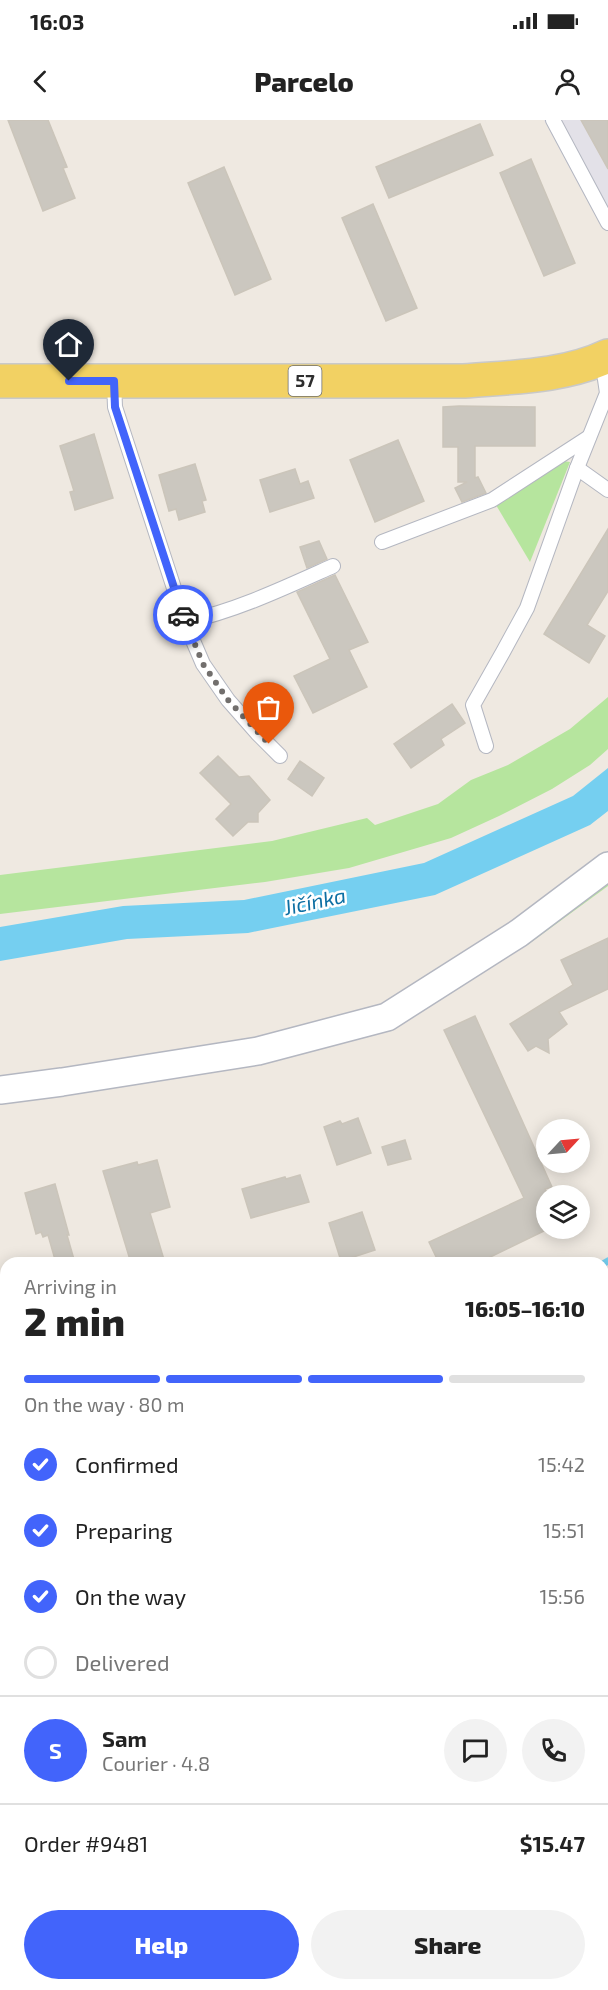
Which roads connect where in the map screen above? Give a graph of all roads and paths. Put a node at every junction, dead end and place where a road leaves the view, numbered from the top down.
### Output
1 (553, 120) edge
2 (608, 224) edge
3 (605, 358) edge
4 (0, 381) edge
5 (114, 381) junction
6 (589, 437) junction
7 (577, 468) junction
8 (608, 490) edge
9 (382, 542) dead end
10 (333, 566) dead end
11 (185, 622) junction
12 (486, 746) dead end
13 (280, 756) dead end
14 (608, 866) edge
15 (0, 1090) edge

1 - 2 lane
3 - 5 main road, 57
3 - 6 lane
4 - 5 main road, 57
5 - 11 lane
6 - 7 lane
6 - 9 lane
7 - 8 lane
7 - 12 lane
10 - 11 lane
11 - 13 lane
14 - 15 street

